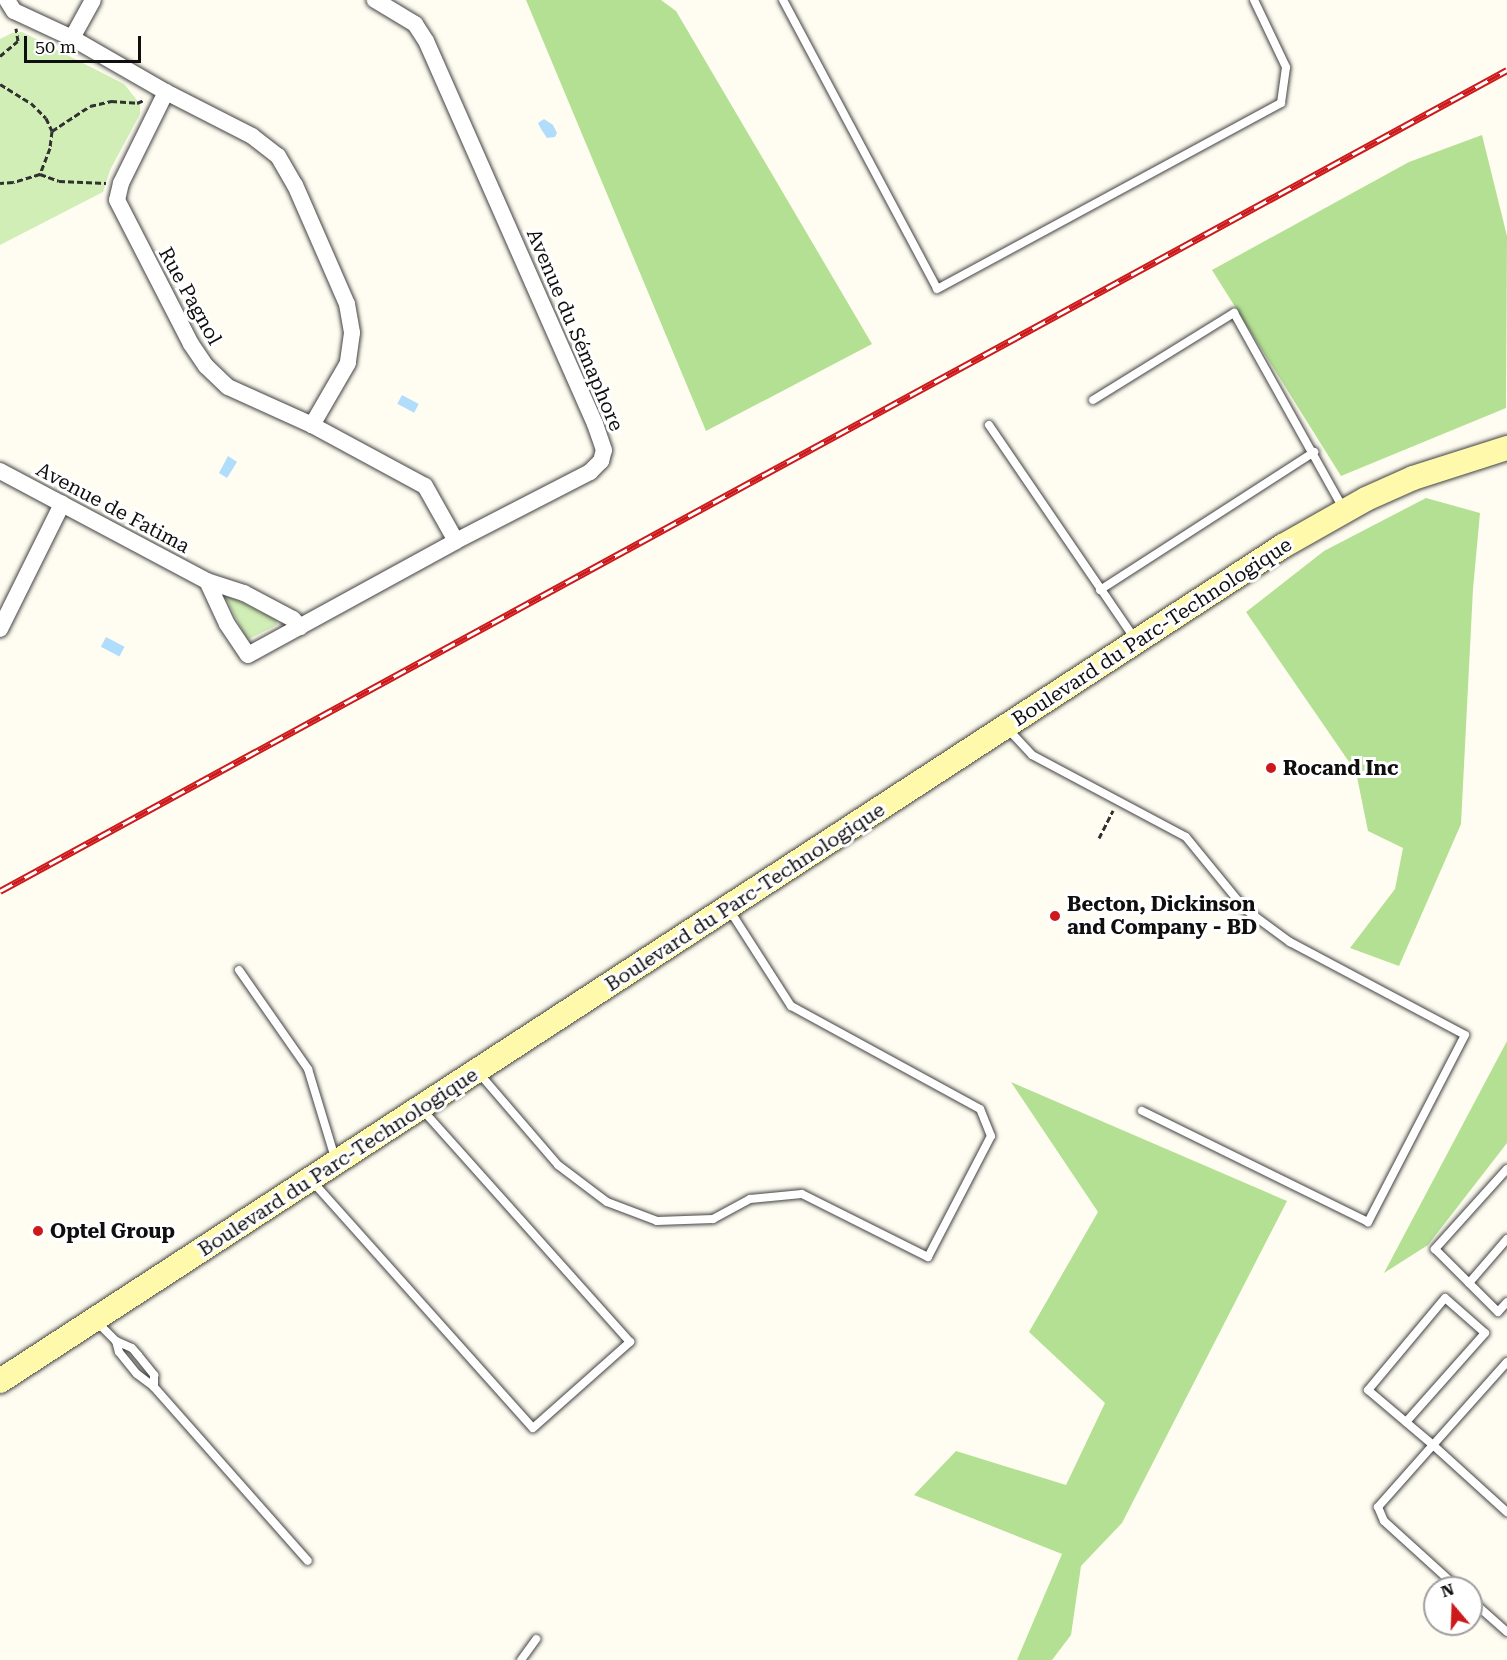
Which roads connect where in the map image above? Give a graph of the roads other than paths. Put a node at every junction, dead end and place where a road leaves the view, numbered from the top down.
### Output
1 (93, 0) edge
2 (375, 0) edge
3 (783, 0) edge
4 (1254, 0) edge
5 (7, 10) edge
6 (72, 38) junction
7 (166, 92) junction
8 (1093, 400) dead end
9 (312, 425) junction
10 (989, 425) dead end
11 (1507, 448) edge
12 (1314, 452) junction
13 (0, 471) edge
14 (62, 504) junction
15 (1344, 510) junction
16 (456, 541) junction
17 (207, 581) junction
18 (1100, 590) junction
19 (300, 627) junction
20 (0, 629) edge
21 (1137, 642) junction
22 (1006, 727) junction
23 (728, 908) junction
24 (239, 970) dead end
25 (478, 1071) junction
26 (422, 1108) junction
27 (1142, 1111) dead end
28 (337, 1164) junction
29 (1507, 1169) edge
30 (312, 1180) junction
31 (1507, 1239) edge
32 (1469, 1283) junction
33 (1507, 1302) edge
34 (95, 1320) junction
35 (116, 1341) junction
36 (1507, 1362) edge
37 (0, 1381) edge
38 (154, 1387) junction
39 (1406, 1422) junction
40 (1433, 1445) junction
41 (1507, 1512) edge
42 (308, 1561) dead end
43 (1445, 1576) edge
44 (1483, 1611) edge
45 (1507, 1632) edge
46 (536, 1639) dead end
47 (521, 1660) edge

1 - 6 street
2 - 16 street, Avenue du Sémaphore
3 - 4 lane
5 - 6 street
6 - 7 street
7 - 9 street
7 - 9 street, Rue Pagnol
8 - 12 lane
9 - 16 street, Rue Pagnol
10 - 18 lane
11 - 15 street, Boulevard du Parc-Technologique
12 - 15 lane
12 - 18 lane
13 - 14 street, Avenue de Fatima
14 - 17 street, Avenue de Fatima
14 - 20 street
15 - 21 street, Boulevard du Parc-Technologique
16 - 19 street, Avenue du Sémaphore
17 - 19 street, Avenue de Fatima
17 - 19 street, Avenue du Sémaphore
18 - 21 lane
21 - 22 street, Boulevard du Parc-Technologique
22 - 23 street, Boulevard du Parc-Technologique
22 - 27 lane
23 - 25 street, Boulevard du Parc-Technologique
23 - 25 lane
24 - 28 lane
25 - 26 street, Boulevard du Parc-Technologique
26 - 28 street, Boulevard du Parc-Technologique
26 - 30 lane
28 - 30 street, Boulevard du Parc-Technologique
29 - 32 lane
30 - 34 street, Boulevard du Parc-Technologique
31 - 32 lane
32 - 33 lane
34 - 35 lane
34 - 37 street, Boulevard du Parc-Technologique
35 - 38 lane
35 - 38 lane
36 - 40 lane
38 - 42 lane
39 - 39 lane
39 - 40 lane
40 - 41 lane
40 - 43 lane
44 - 45 lane
46 - 47 lane

